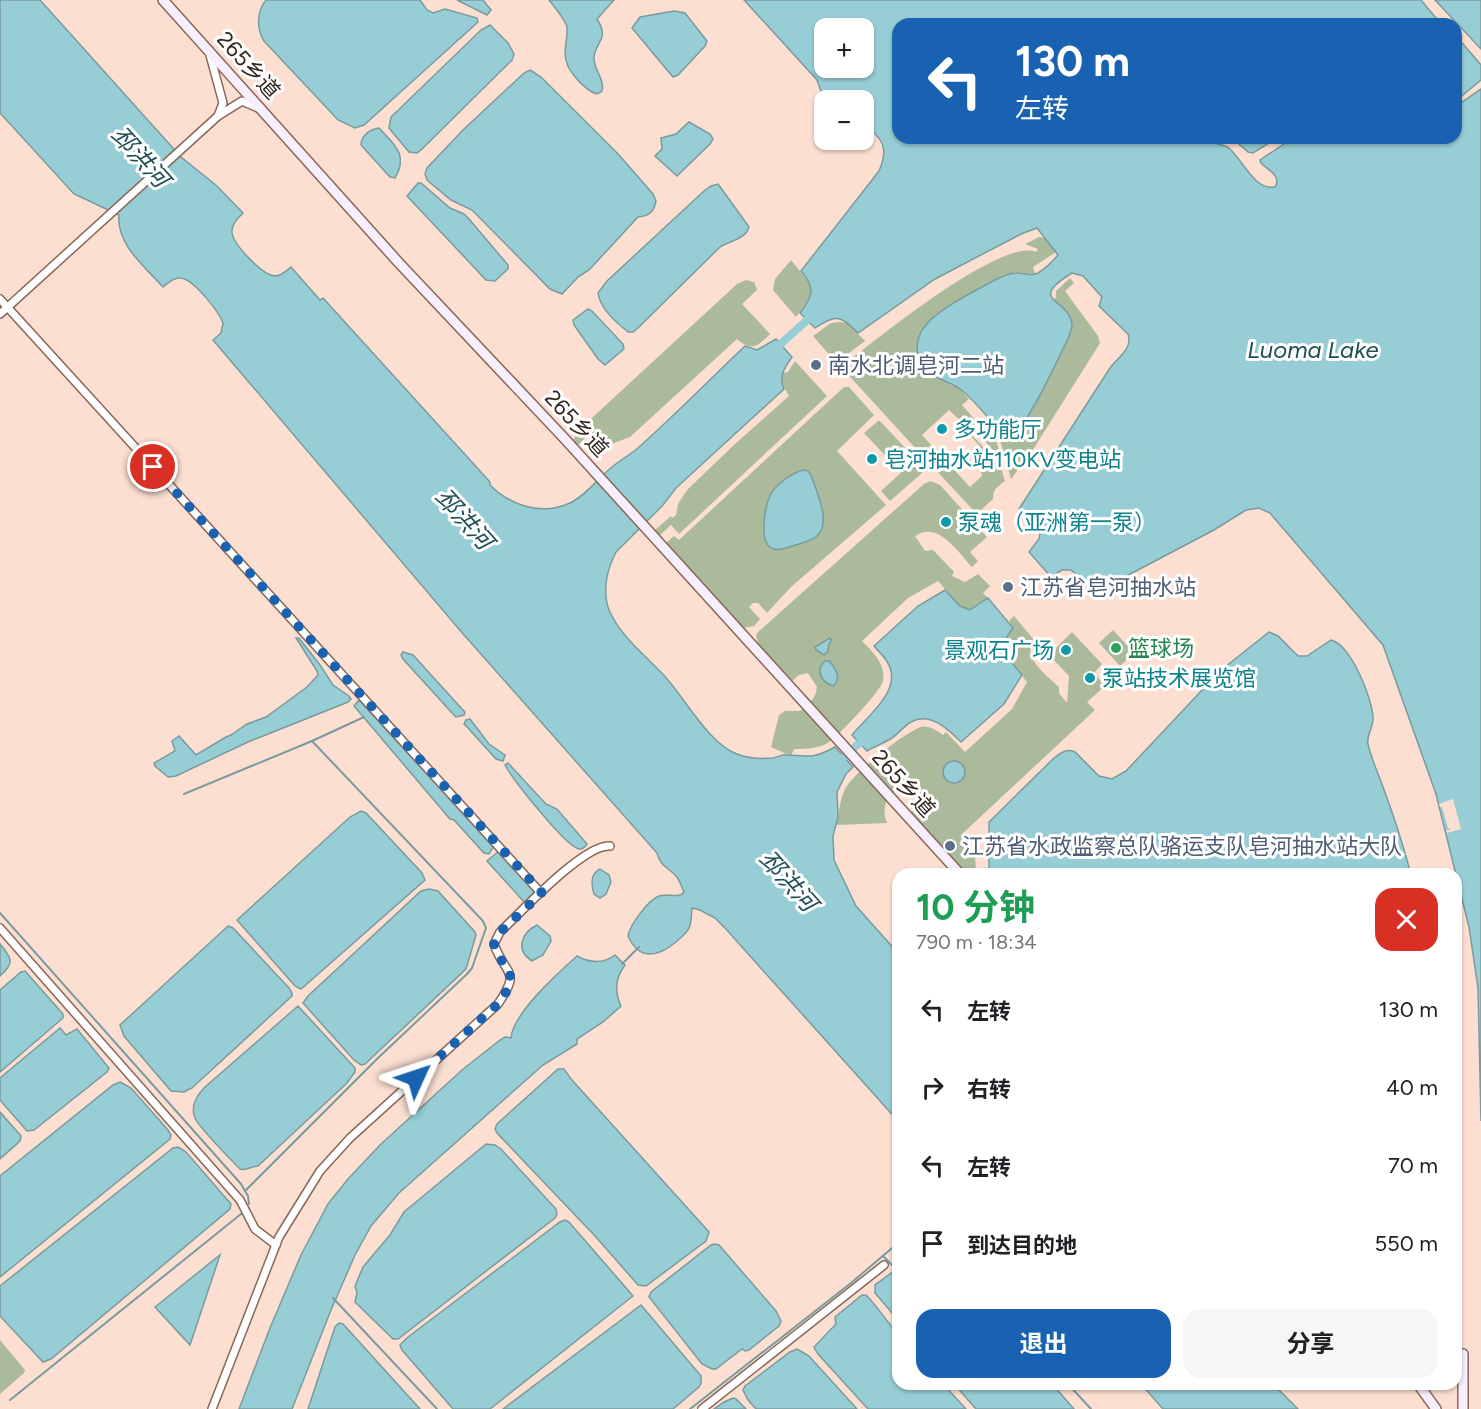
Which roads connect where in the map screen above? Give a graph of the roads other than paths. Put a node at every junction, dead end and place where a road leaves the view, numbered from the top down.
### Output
1 (163, 0) edge
2 (208, 48) junction
3 (263, 110) junction
4 (218, 116) junction
5 (0, 299) edge
6 (7, 308) junction
7 (0, 314) edge
8 (610, 846) dead end
9 (955, 868) edge
10 (542, 893) junction
11 (0, 928) edge
12 (276, 1245) junction
13 (884, 1265) dead end
14 (1463, 1354) dead end
15 (1423, 1390) edge
16 (1436, 1407) edge
17 (212, 1409) edge
18 (702, 1409) edge
19 (1462, 1409) edge

1 - 2 street, 265乡道
2 - 3 street, 265乡道
2 - 4 street
3 - 4 street
3 - 9 street, 265乡道
4 - 6 street
5 - 6 street
6 - 7 street
6 - 10 street
8 - 10 street
10 - 12 street
11 - 12 street
12 - 17 street
13 - 18 street
14 - 19 street
15 - 16 street

